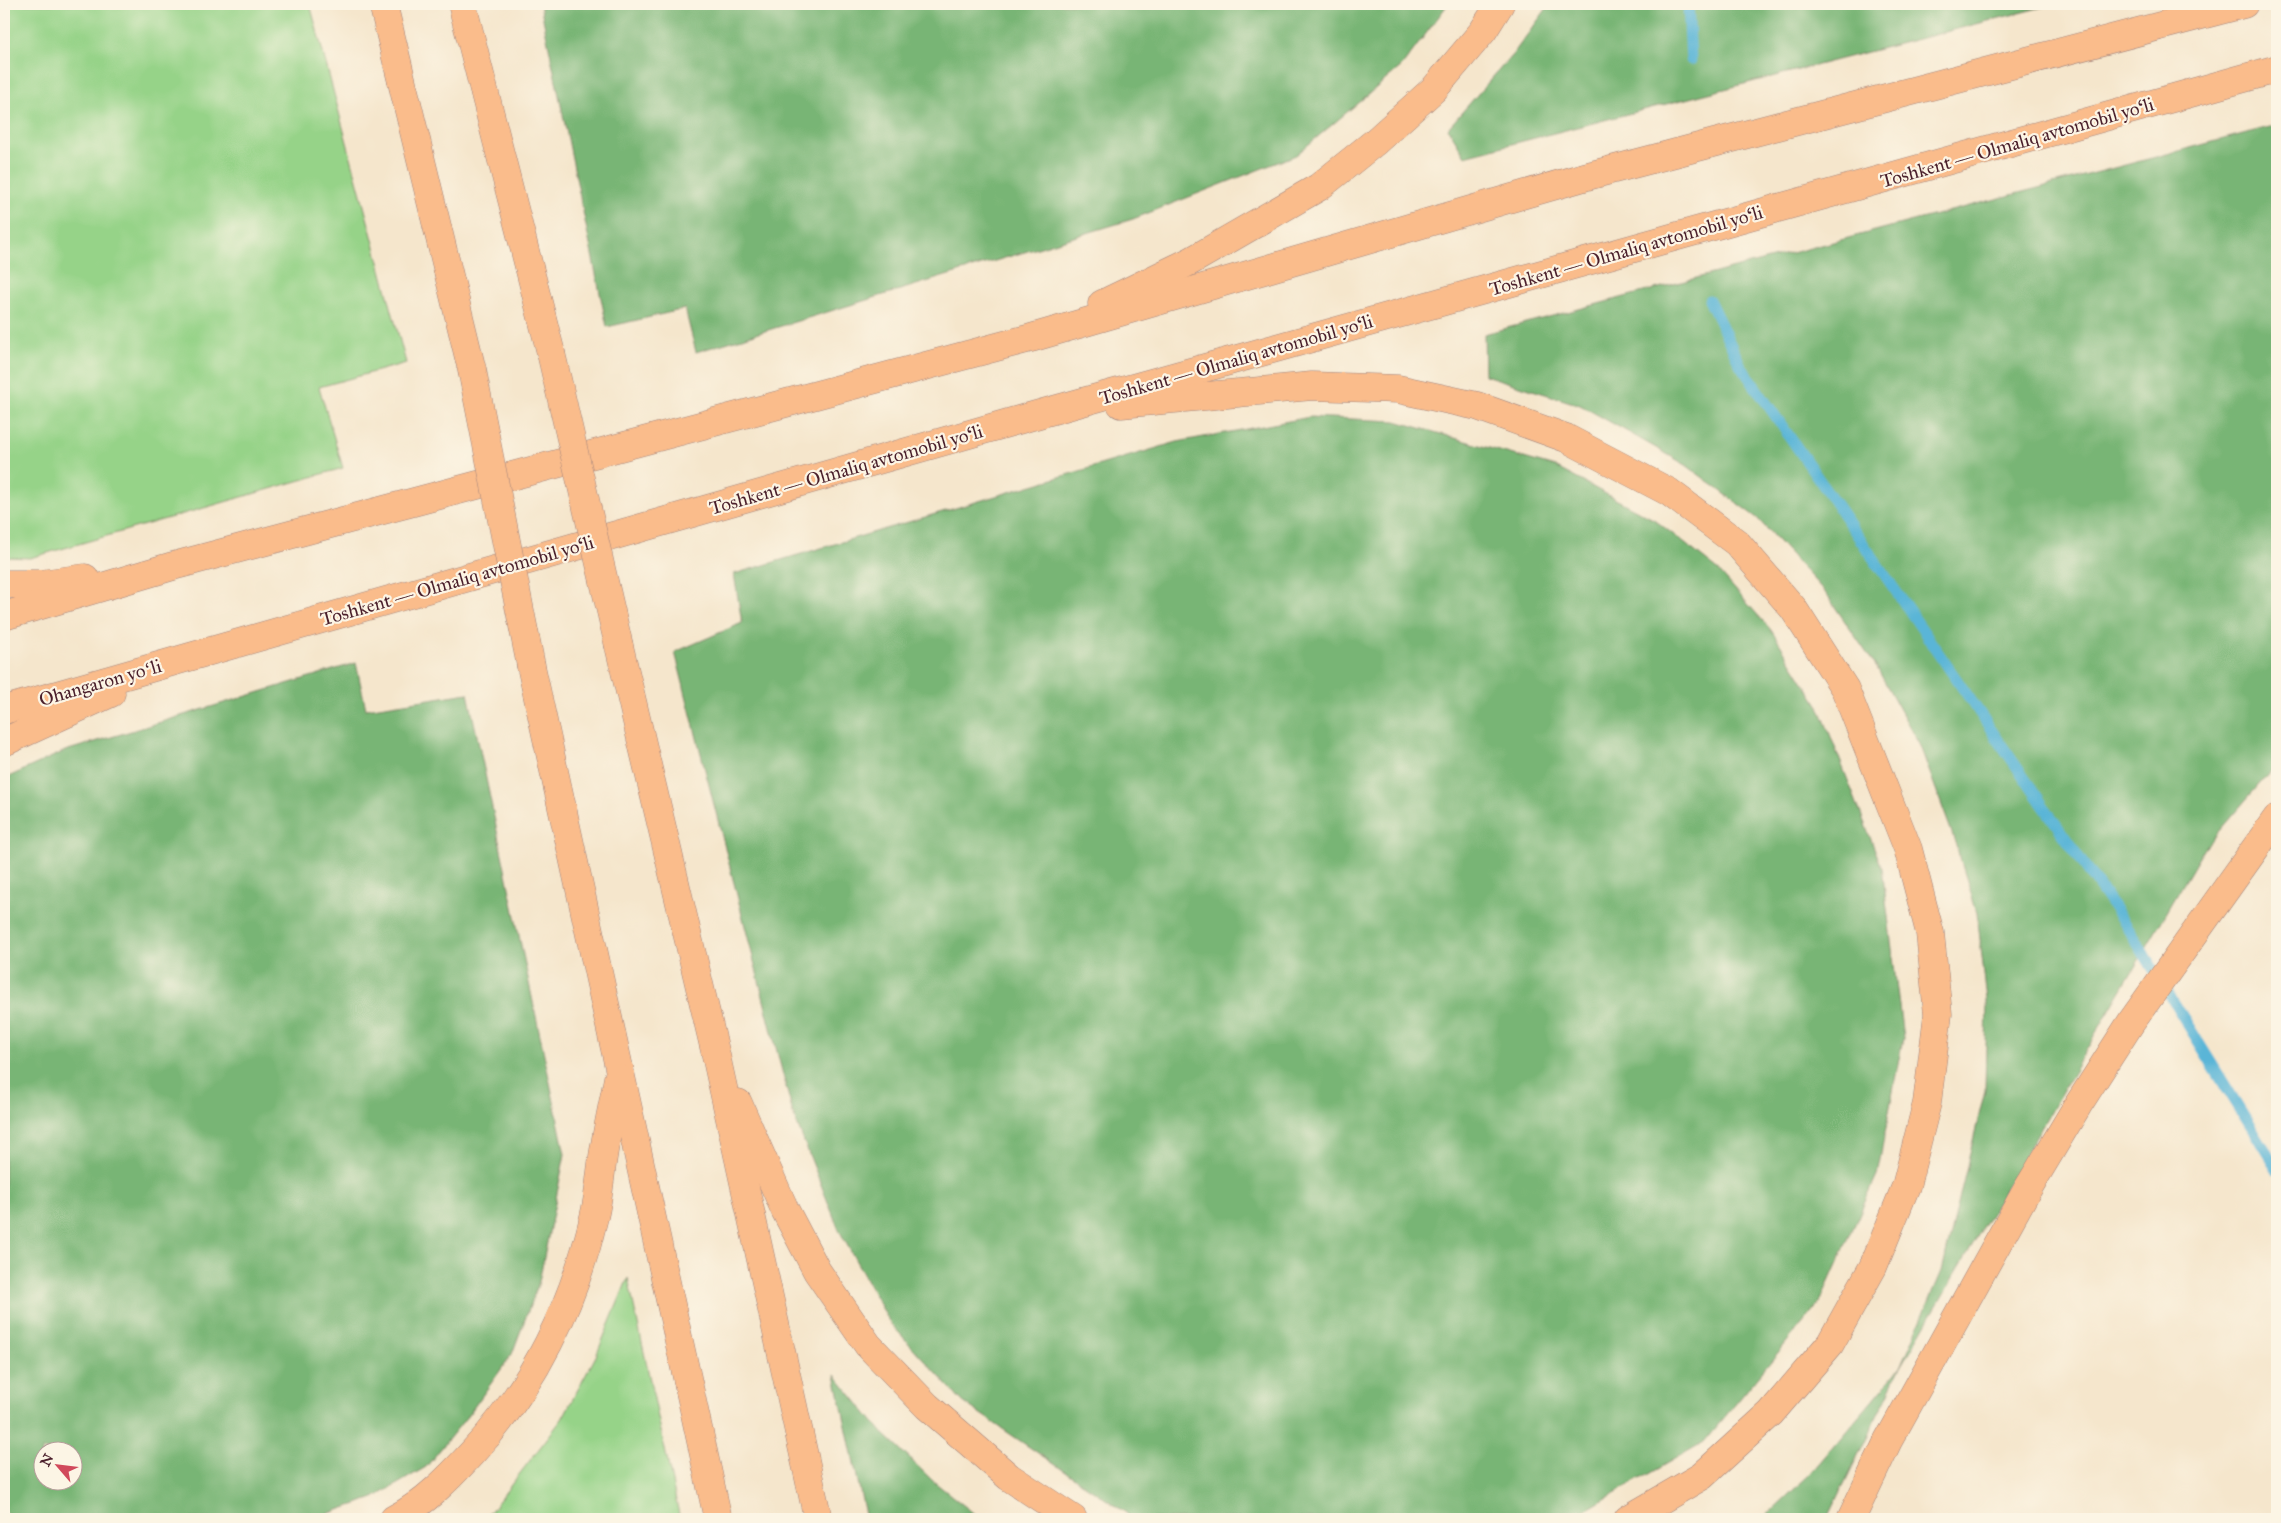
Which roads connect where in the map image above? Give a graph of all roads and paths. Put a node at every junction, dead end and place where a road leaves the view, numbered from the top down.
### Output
1 (383, 4) edge
2 (462, 4) edge
3 (1500, 4) edge
4 (2244, 4) edge
5 (2277, 69) edge
6 (1031, 338) junction
7 (1050, 411) junction
8 (173, 566) junction
9 (4, 584) edge
10 (4, 616) edge
11 (197, 654) junction
12 (4, 710) edge
13 (4, 742) edge
14 (2277, 818) edge
15 (715, 1051) junction
16 (620, 1067) junction
17 (394, 1519) edge
18 (718, 1519) edge
19 (818, 1519) edge
20 (1073, 1519) edge
21 (1628, 1519) edge
22 (1851, 1519) edge

1 - 16 highway, bridge
2 - 15 highway, bridge
3 - 6 highway
4 - 6 highway
5 - 7 highway, Toshkent — Olmaliq avtomobil yo‘li
6 - 8 highway
7 - 11 highway, Toshkent — Olmaliq avtomobil yo‘li
7 - 21 highway
8 - 9 highway
8 - 10 highway
11 - 12 highway, Ohangaron yoʻli
11 - 13 highway
14 - 22 highway
15 - 19 highway
15 - 20 highway
16 - 17 highway
16 - 18 highway

